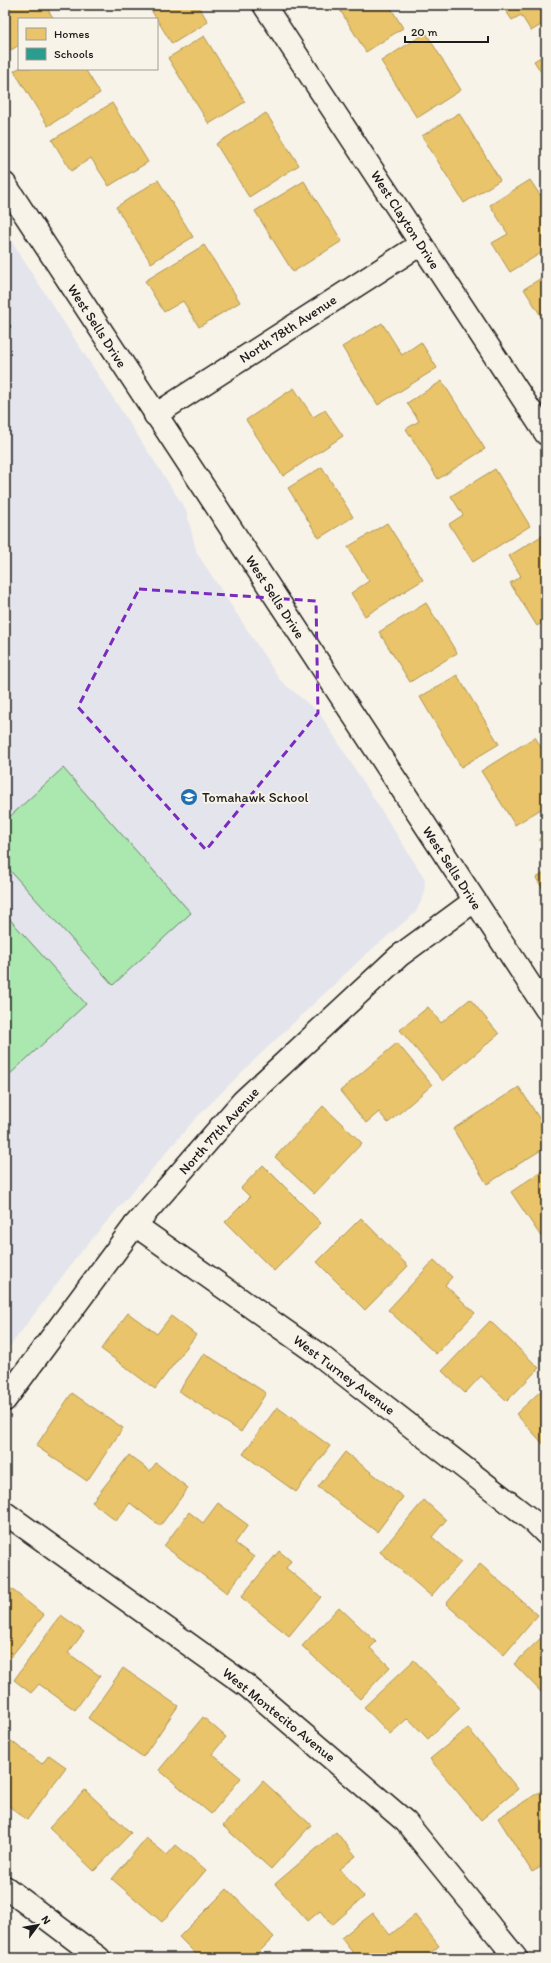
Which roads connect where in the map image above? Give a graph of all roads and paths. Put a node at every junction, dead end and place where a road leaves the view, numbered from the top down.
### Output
1 (264, 5) edge
2 (5, 184) edge
3 (421, 244) junction
4 (155, 415) junction
5 (546, 434) edge
6 (474, 901) junction
7 (546, 1009) edge
8 (135, 1225) junction
9 (5, 1400) edge
10 (5, 1513) edge
11 (546, 1534) edge
12 (5, 1887) edge
13 (99, 1958) edge
14 (516, 1958) edge

1 - 3 street, West Clayton Drive
2 - 4 street, West Sells Drive
3 - 4 street, North 78th Avenue
3 - 5 street, West Clayton Drive
4 - 6 street, West Sells Drive
6 - 7 street, West Sells Drive
6 - 8 street, North 77th Avenue
8 - 9 street, North 77th Avenue
8 - 11 street, West Turney Avenue
10 - 14 street, West Montecito Avenue
12 - 13 street

